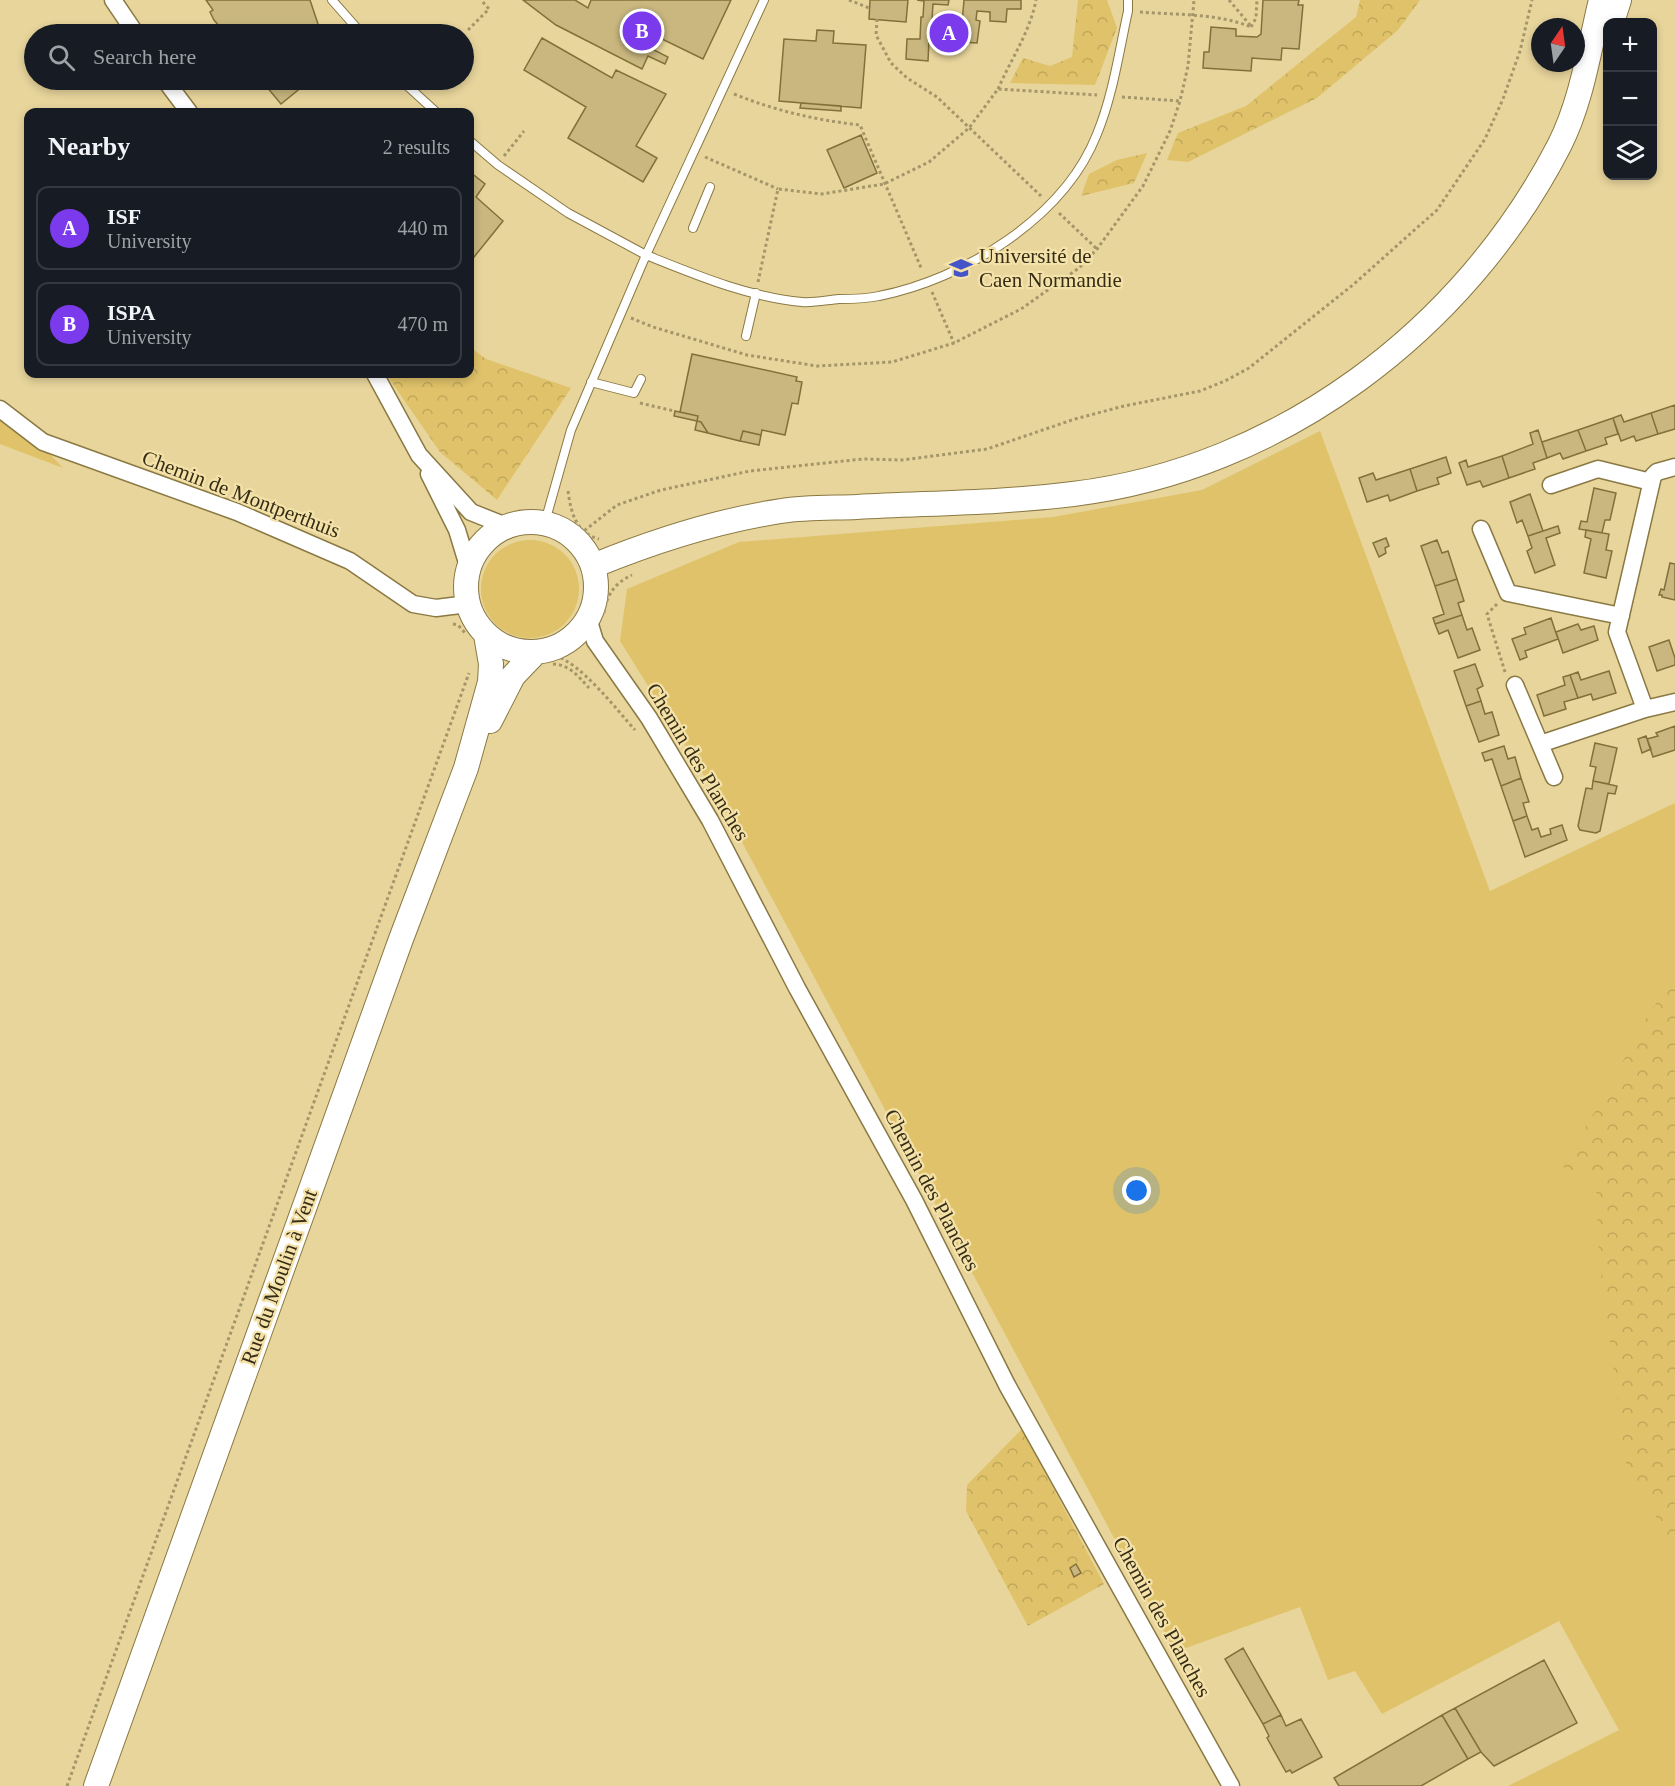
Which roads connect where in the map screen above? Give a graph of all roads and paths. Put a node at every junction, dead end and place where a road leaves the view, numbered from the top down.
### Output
1 (113, 0) edge
2 (332, 0) edge
3 (481, 0) edge
4 (765, 0) edge
5 (849, 0) edge
6 (1036, 0) edge
7 (1128, 0) edge
8 (1229, 0) edge
9 (1257, 0) edge
10 (1532, 0) edge
11 (1601, 0) edge
12 (1619, 0) edge
13 (869, 8) dead end
14 (1128, 11) junction
15 (1613, 18) edge
16 (877, 19) dead end
17 (129, 24) edge
18 (353, 24) edge
19 (474, 24) edge
20 (1251, 27) junction
21 (1603, 50) edge
22 (723, 89) junction
23 (998, 89) junction
24 (172, 90) edge
25 (412, 90) edge
26 (1110, 96) junction
27 (1180, 101) dead end
28 (1577, 101) junction
29 (186, 108) edge
30 (432, 108) edge
31 (969, 128) junction
32 (524, 131) dead end
33 (474, 144) edge
34 (693, 152) junction
35 (498, 165) junction
36 (884, 184) junction
37 (710, 187) dead end
38 (778, 189) junction
39 (1050, 205) junction
40 (693, 228) dead end
41 (1097, 249) dead end
42 (646, 255) junction
43 (927, 283) junction
44 (756, 293) junction
45 (747, 336) dead end
46 (954, 343) dead end
47 (377, 378) edge
48 (641, 379) dead end
49 (591, 382) junction
50 (0, 409) edge
51 (419, 455) junction
52 (1675, 467) edge
53 (1651, 482) junction
54 (1551, 485) dead end
55 (544, 522) junction
56 (506, 526) junction
57 (1481, 529) dead end
58 (575, 538) junction
59 (468, 566) junction
60 (593, 566) junction
61 (634, 574) dead end
62 (1508, 593) junction
63 (468, 604) junction
64 (1621, 616) junction
65 (596, 617) junction
66 (486, 634) junction
67 (543, 658) junction
68 (474, 669) dead end
69 (1515, 685) joint
70 (589, 688) dead end
71 (1675, 702) edge
72 (1645, 709) junction
73 (621, 714) dead end
74 (1540, 744) junction
75 (466, 768) junction
76 (1554, 777) dead end
77 (67, 1786) edge
78 (96, 1786) edge
79 (1231, 1786) edge

1 - 17 street
2 - 18 lane
3 - 19 path
4 - 22 lane
5 - 13 path
6 - 23 path
7 - 14 lane
8 - 20 path
9 - 20 path
10 - 58 path
11 - 28 main road
12 - 15 main road
14 - 20 path
14 - 26 lane
16 - 31 path
21 - 28 main road
22 - 34 lane
22 - 36 path
23 - 26 path
23 - 31 path
24 - 29 street
25 - 30 lane
26 - 27 path
26 - 39 lane
28 - 60 main road
31 - 36 path
31 - 39 path
32 - 35 path
33 - 35 lane
34 - 38 path
34 - 42 lane
35 - 42 lane
36 - 38 path
36 - 43 path
37 - 40 lane
38 - 44 path
39 - 41 path
39 - 43 lane
42 - 44 lane
42 - 49 lane
43 - 44 lane
43 - 46 path
44 - 45 lane
47 - 51 street
48 - 49 lane
49 - 55 lane
50 - 63 street, Chemin de Montperthuis
51 - 56 street
51 - 59 street
52 - 53 street
53 - 54 street
53 - 64 street
55 - 56 main road
55 - 58 main road
56 - 59 main road
57 - 62 street
58 - 60 main road
59 - 63 main road
60 - 65 main road
61 - 65 path
62 - 64 street
62 - 69 path
63 - 66 main road
64 - 72 street
65 - 67 main road
65 - 79 street, Chemin des Planches
66 - 67 main road
66 - 75 main road
67 - 70 path
67 - 73 path, Chemin des Planches
67 - 75 main road
68 - 77 path
69 - 74 street
71 - 72 street
72 - 74 street
74 - 76 street
75 - 78 main road, Rue du Moulin à Vent

